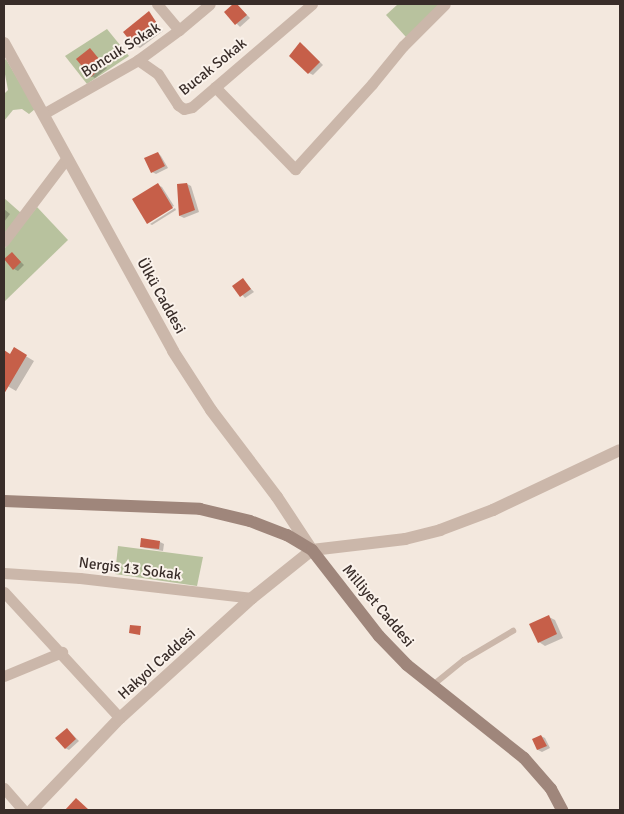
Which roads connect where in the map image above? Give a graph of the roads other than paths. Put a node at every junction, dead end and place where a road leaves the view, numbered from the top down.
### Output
1 (158, 4) edge
2 (210, 4) edge
3 (445, 4) edge
4 (309, 5) edge
5 (179, 30) junction
6 (4, 46) edge
7 (138, 60) junction
8 (215, 87) junction
9 (43, 114) junction
10 (66, 159) junction
11 (4, 241) edge
12 (620, 450) edge
13 (4, 501) edge
14 (312, 550) junction
15 (4, 573) edge
16 (4, 592) edge
17 (252, 598) junction
18 (513, 631) dead end
19 (62, 652) junction
20 (4, 676) edge
21 (432, 686) junction
22 (120, 718) junction
23 (4, 790) edge
24 (24, 810) edge
25 (32, 810) edge
26 (562, 810) edge

1 - 5 street
2 - 5 street, Boncuk Sokak
3 - 8 street
4 - 8 street, Bucak Sokak
5 - 7 street, Boncuk Sokak
6 - 9 street, Ülkü Caddesi
7 - 8 street, Bucak Sokak
7 - 9 street, Boncuk Sokak
9 - 10 street, Ülkü Caddesi
10 - 11 street
10 - 14 street, Ülkü Caddesi
12 - 14 street
13 - 14 main road
14 - 17 street, Hakyol Caddesi
14 - 21 main road, Milliyet Caddesi
15 - 17 street, Nergis 13 Sokak
16 - 19 street
17 - 22 street, Hakyol Caddesi
18 - 21 lane
19 - 20 street
19 - 22 street
21 - 26 main road, Milliyet Caddesi
22 - 25 street, Hakyol Caddesi
23 - 24 street

